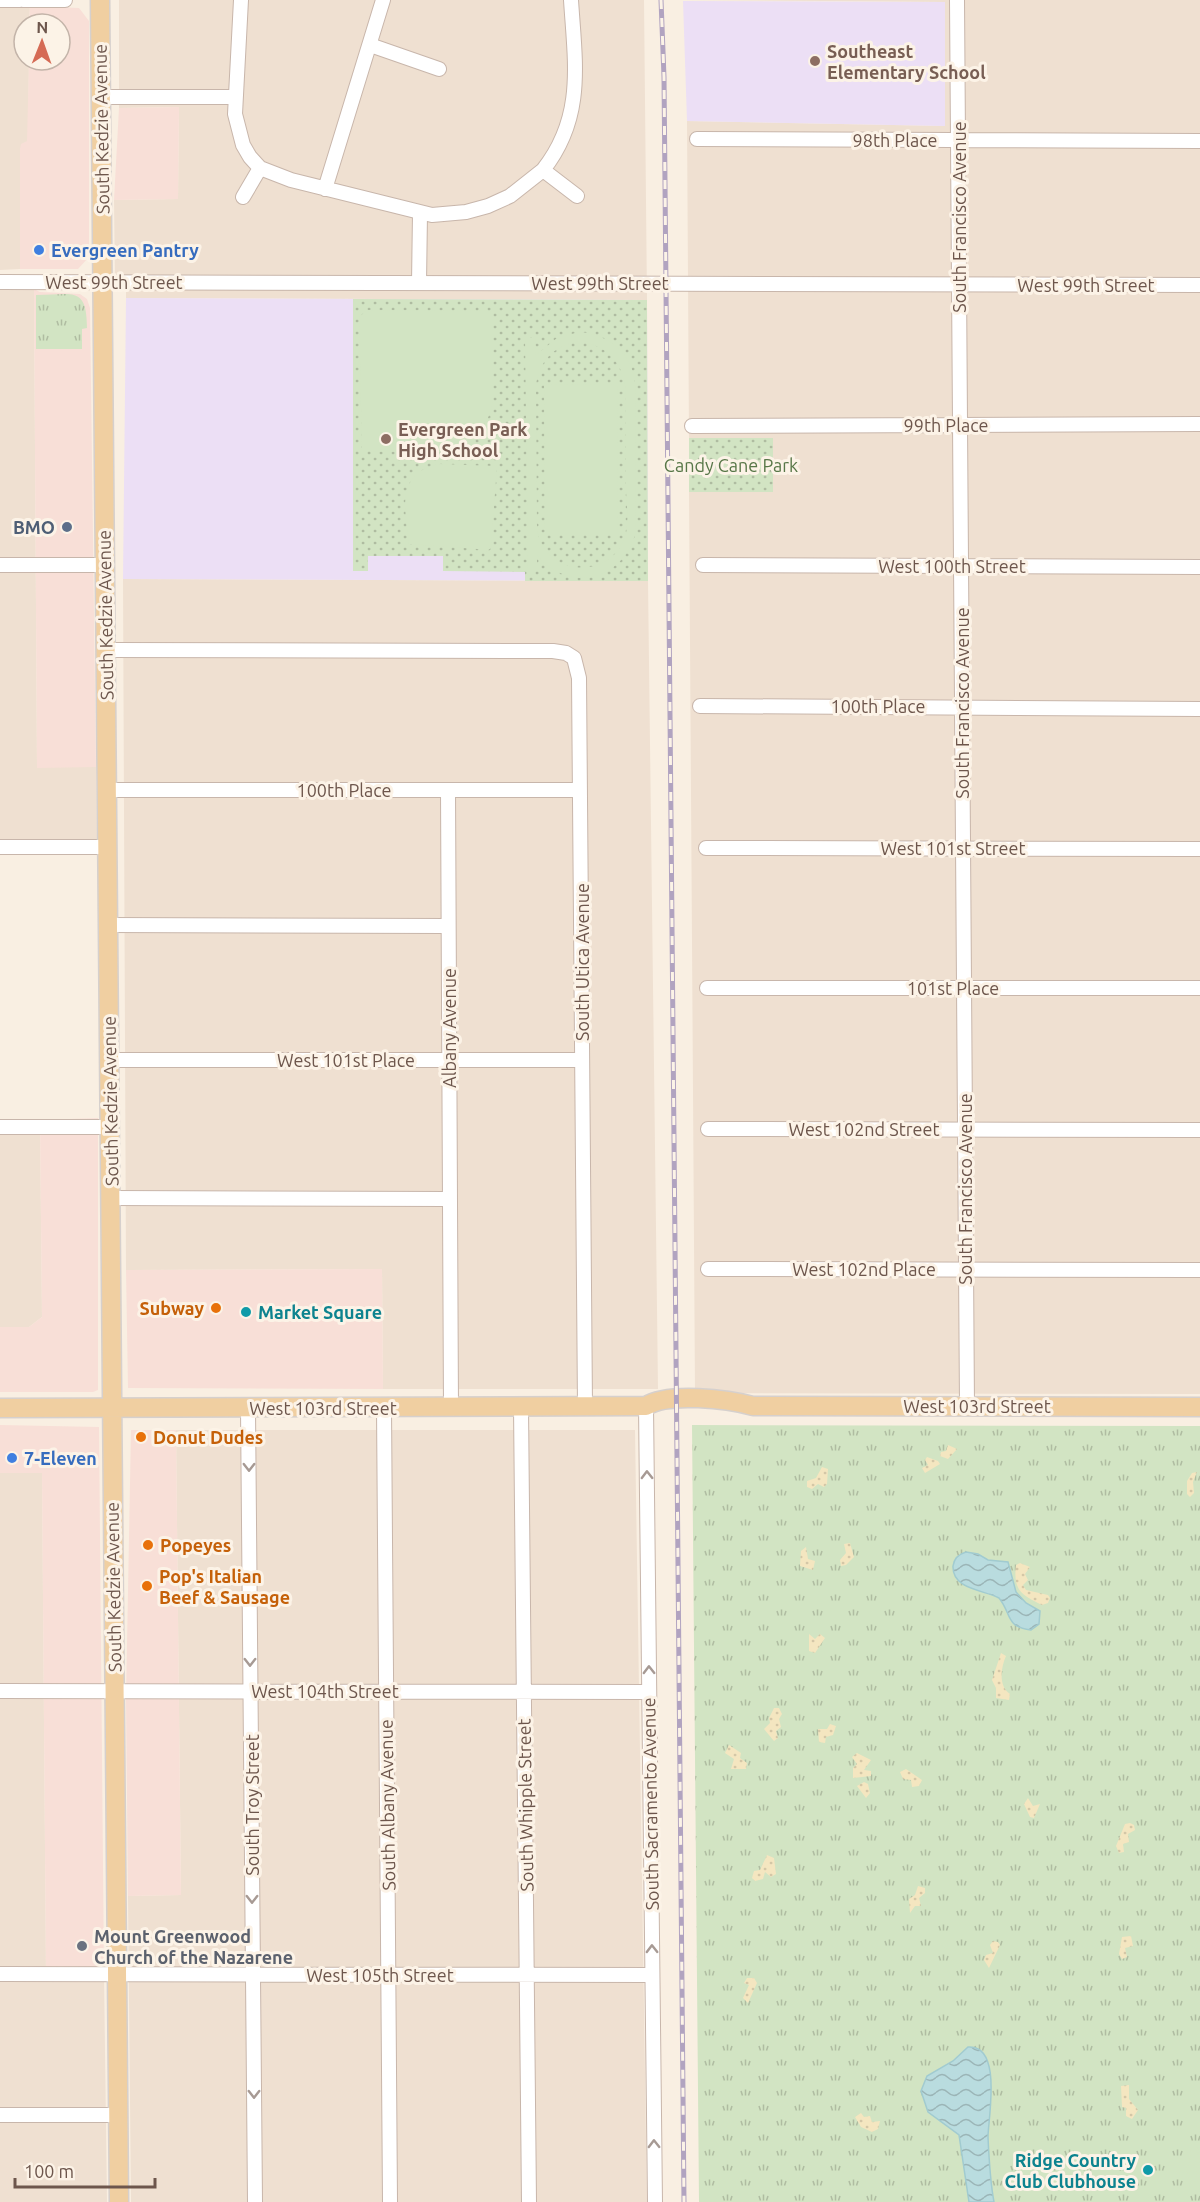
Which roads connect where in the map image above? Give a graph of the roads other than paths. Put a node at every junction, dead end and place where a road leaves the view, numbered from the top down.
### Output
1 (0, 0) edge
2 (22, 0) edge
3 (65, 0) edge
4 (100, 0) edge
5 (241, 0) edge
6 (383, 0) edge
7 (571, 0) edge
8 (957, 0) edge
9 (370, 45) junction
10 (439, 69) dead end
11 (101, 97) junction
12 (235, 97) junction
13 (697, 139) dead end
14 (958, 140) junction
15 (1200, 141) edge
16 (261, 168) junction
17 (543, 170) junction
18 (325, 189) junction
19 (243, 196) dead end
20 (577, 196) dead end
21 (420, 214) junction
22 (102, 281) junction
23 (0, 282) edge
24 (419, 283) junction
25 (959, 285) junction
26 (1200, 285) edge
27 (1200, 424) edge
28 (960, 425) junction
29 (692, 426) dead end
30 (0, 565) edge
31 (105, 565) junction
32 (703, 565) dead end
33 (961, 567) junction
34 (1200, 567) edge
35 (106, 650) junction
36 (700, 706) dead end
37 (962, 706) junction
38 (1200, 709) edge
39 (107, 790) junction
40 (448, 790) junction
41 (580, 790) junction
42 (0, 847) edge
43 (107, 847) junction
44 (706, 848) dead end
45 (963, 848) junction
46 (1200, 849) edge
47 (108, 925) junction
48 (448, 926) junction
49 (707, 988) dead end
50 (964, 988) junction
51 (1200, 988) edge
52 (110, 1060) junction
53 (449, 1060) junction
54 (582, 1060) junction
55 (0, 1127) edge
56 (110, 1127) junction
57 (708, 1129) dead end
58 (965, 1129) junction
59 (1200, 1130) edge
60 (111, 1198) junction
61 (449, 1199) junction
62 (708, 1269) dead end
63 (966, 1270) junction
64 (1200, 1270) edge
65 (646, 1406) junction
66 (967, 1406) junction
67 (521, 1407) junction
68 (585, 1407) junction
69 (1200, 1407) edge
70 (0, 1408) edge
71 (384, 1408) junction
72 (452, 1408) junction
73 (112, 1409) junction
74 (248, 1409) junction
75 (0, 1691) edge
76 (114, 1691) junction
77 (251, 1691) junction
78 (385, 1691) junction
79 (524, 1691) junction
80 (649, 1692) junction
81 (0, 1974) edge
82 (117, 1974) junction
83 (253, 1974) junction
84 (389, 1975) junction
85 (527, 1975) junction
86 (652, 1976) junction
87 (0, 2115) edge
88 (118, 2115) junction
89 (119, 2202) edge
90 (255, 2202) edge
91 (390, 2202) edge
92 (529, 2202) edge
93 (655, 2202) edge

1 - 2 street
2 - 3 street
4 - 11 main road, South Kedzie Avenue
5 - 12 street
6 - 9 street
7 - 17 street
8 - 14 street, South Francisco Avenue
9 - 10 street
9 - 18 street
11 - 12 street
11 - 22 main road, South Kedzie Avenue
12 - 16 street
13 - 14 street, 98th Place
14 - 15 street, 98th Place
14 - 25 street, South Francisco Avenue
16 - 18 street
16 - 19 street
17 - 20 street
17 - 21 street
18 - 21 street
21 - 24 street
22 - 23 street, West 99th Street
22 - 24 street, West 99th Street
22 - 31 main road, South Kedzie Avenue
24 - 25 street, West 99th Street
25 - 26 street, West 99th Street
25 - 28 street, South Francisco Avenue
27 - 28 street, 99th Place
28 - 29 street, 99th Place
28 - 33 street, South Francisco Avenue
30 - 31 street
31 - 35 main road, South Kedzie Avenue
32 - 33 street, West 100th Street
33 - 34 street, West 100th Street
33 - 37 street, South Francisco Avenue
35 - 39 main road, South Kedzie Avenue
35 - 41 street, South Utica Avenue
36 - 37 street, 100th Place
37 - 38 street, 100th Place
37 - 45 street, South Francisco Avenue
39 - 40 street, 100th Place
39 - 43 main road, South Kedzie Avenue
40 - 41 street, 100th Place
40 - 48 street, Albany Avenue
41 - 54 street, South Utica Avenue
42 - 43 street
43 - 47 main road, South Kedzie Avenue
44 - 45 street, West 101st Street
45 - 46 street, West 101st Street
45 - 50 street, South Francisco Avenue
47 - 48 street
47 - 52 main road, South Kedzie Avenue
48 - 53 street, Albany Avenue
49 - 50 street, 101st Place
50 - 51 street, 101st Place
50 - 58 street, South Francisco Avenue
52 - 53 street, West 101st Place
52 - 56 main road, South Kedzie Avenue
53 - 54 street, West 101st Place
53 - 61 street, Albany Avenue
54 - 68 street, South Utica Avenue
55 - 56 street
56 - 60 main road, South Kedzie Avenue
57 - 58 street, West 102nd Street
58 - 59 street, West 102nd Street
58 - 63 street, South Francisco Avenue
60 - 61 street
60 - 73 main road, South Kedzie Avenue
61 - 72 street, Albany Avenue
62 - 63 street, West 102nd Place
63 - 64 street, West 102nd Place
63 - 66 street, South Francisco Avenue
65 - 66 main road, West 103rd Street
65 - 68 main road, West 103rd Street
80 -> 65 street, South Sacramento Avenue
66 - 69 main road, West 103rd Street
67 - 68 main road, West 103rd Street
67 - 72 main road, West 103rd Street
67 - 79 street, South Whipple Street
70 - 73 main road, West 103rd Street
71 - 72 main road, West 103rd Street
71 - 74 main road, West 103rd Street
71 - 78 street, South Albany Avenue
73 - 74 main road, West 103rd Street
73 - 76 main road, South Kedzie Avenue
74 -> 77 street, South Troy Street
75 - 76 street, West 104th Street
76 - 77 street, West 104th Street
76 - 82 main road, South Kedzie Avenue
77 - 78 street, West 104th Street
77 -> 83 street, South Troy Street
78 - 79 street, West 104th Street
78 - 84 street, South Albany Avenue
79 - 80 street, West 104th Street
79 - 85 street, South Whipple Street
86 -> 80 street, South Sacramento Avenue
81 - 82 street, West 105th Street
82 - 83 street, West 105th Street
82 - 88 main road, South Kedzie Avenue
83 - 84 street, West 105th Street
83 -> 90 street, South Troy Street
84 - 85 street, West 105th Street
84 - 91 street, South Albany Avenue
85 - 86 street, West 105th Street
85 - 92 street, South Whipple Street
93 -> 86 street, South Sacramento Avenue
87 - 88 street
88 - 89 main road, South Kedzie Avenue

